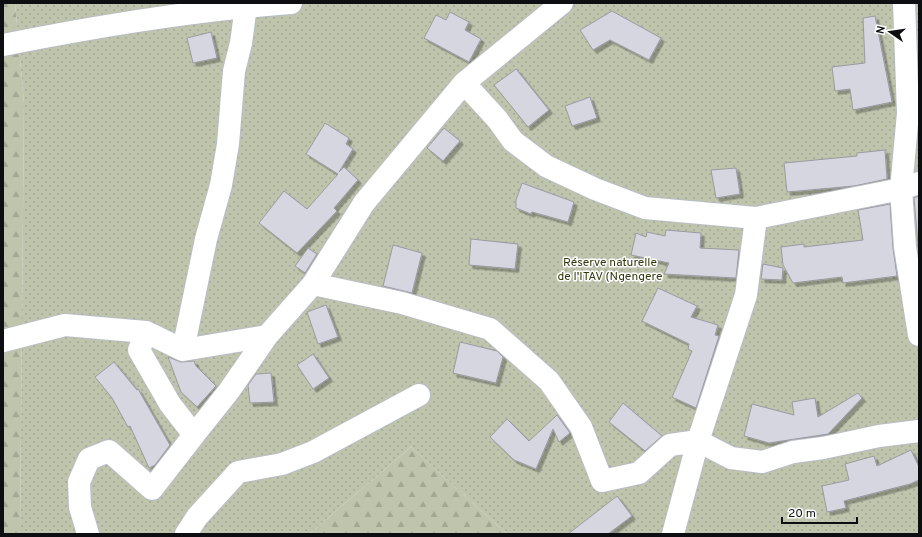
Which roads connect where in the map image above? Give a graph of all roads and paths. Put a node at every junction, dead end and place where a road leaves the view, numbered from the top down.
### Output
1 (291, 3) edge
2 (538, 3) edge
3 (904, 3) edge
4 (561, 4) edge
5 (247, 5) edge
6 (3, 44) edge
7 (464, 83) junction
8 (913, 111) edge
9 (910, 186) edge
10 (756, 218) junction
11 (313, 284) junction
12 (146, 332) junction
13 (919, 335) edge
14 (267, 336) junction
15 (3, 341) edge
16 (183, 350) junction
17 (419, 395) dead end
18 (919, 431) edge
19 (194, 435) junction
20 (698, 441) junction
21 (88, 534) edge
22 (186, 534) edge
23 (673, 534) edge

1 - 5 street
2 - 4 street
3 - 8 street
4 - 7 street
5 - 6 street
5 - 16 street
7 - 10 street
7 - 11 street
8 - 9 street
9 - 10 street
9 - 13 street
10 - 20 street
11 - 14 street
11 - 20 street
12 - 15 street
12 - 16 street
12 - 19 street
14 - 16 street
14 - 19 street
17 - 22 street
18 - 20 street
19 - 21 street
20 - 23 street

